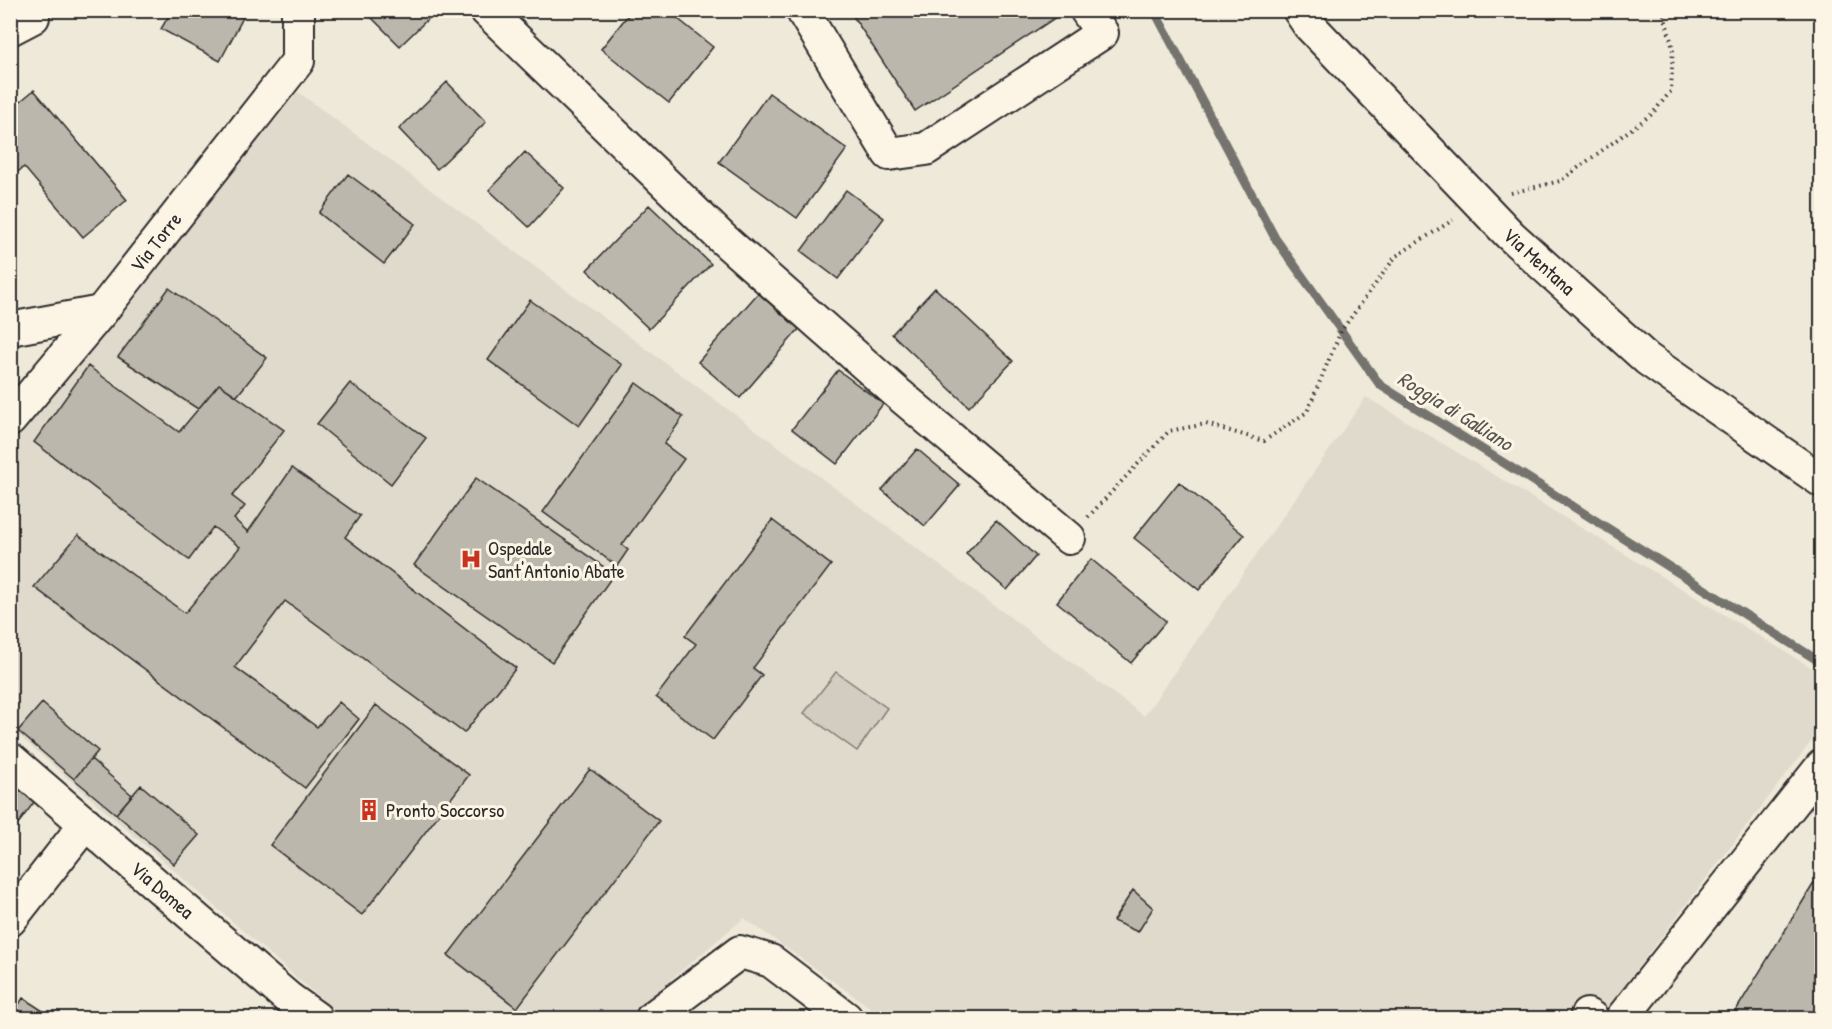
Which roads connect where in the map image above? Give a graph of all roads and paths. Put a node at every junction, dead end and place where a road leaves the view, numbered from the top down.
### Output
1 (298, 10) edge
2 (486, 10) edge
3 (802, 10) edge
4 (1086, 10) edge
5 (1299, 10) edge
6 (1663, 10) edge
7 (1480, 204) junction
8 (101, 312) junction
9 (10, 329) edge
10 (10, 420) edge
11 (1818, 478) edge
12 (1069, 538) joint
13 (10, 759) edge
14 (1821, 766) edge
15 (86, 823) junction
16 (10, 920) edge
17 (1631, 1015) edge
18 (316, 1018) edge
19 (652, 1018) edge
20 (846, 1018) edge

1 - 8 street, Via Torre
2 - 12 street
3 - 4 street
5 - 7 street, Via Mentana
6 - 7 path
7 - 11 street, Via Mentana
7 - 12 path
8 - 9 street
8 - 10 street, Via Torre
13 - 15 street, Via Domea
14 - 17 street
15 - 16 street
15 - 18 street, Via Domea
19 - 20 street

